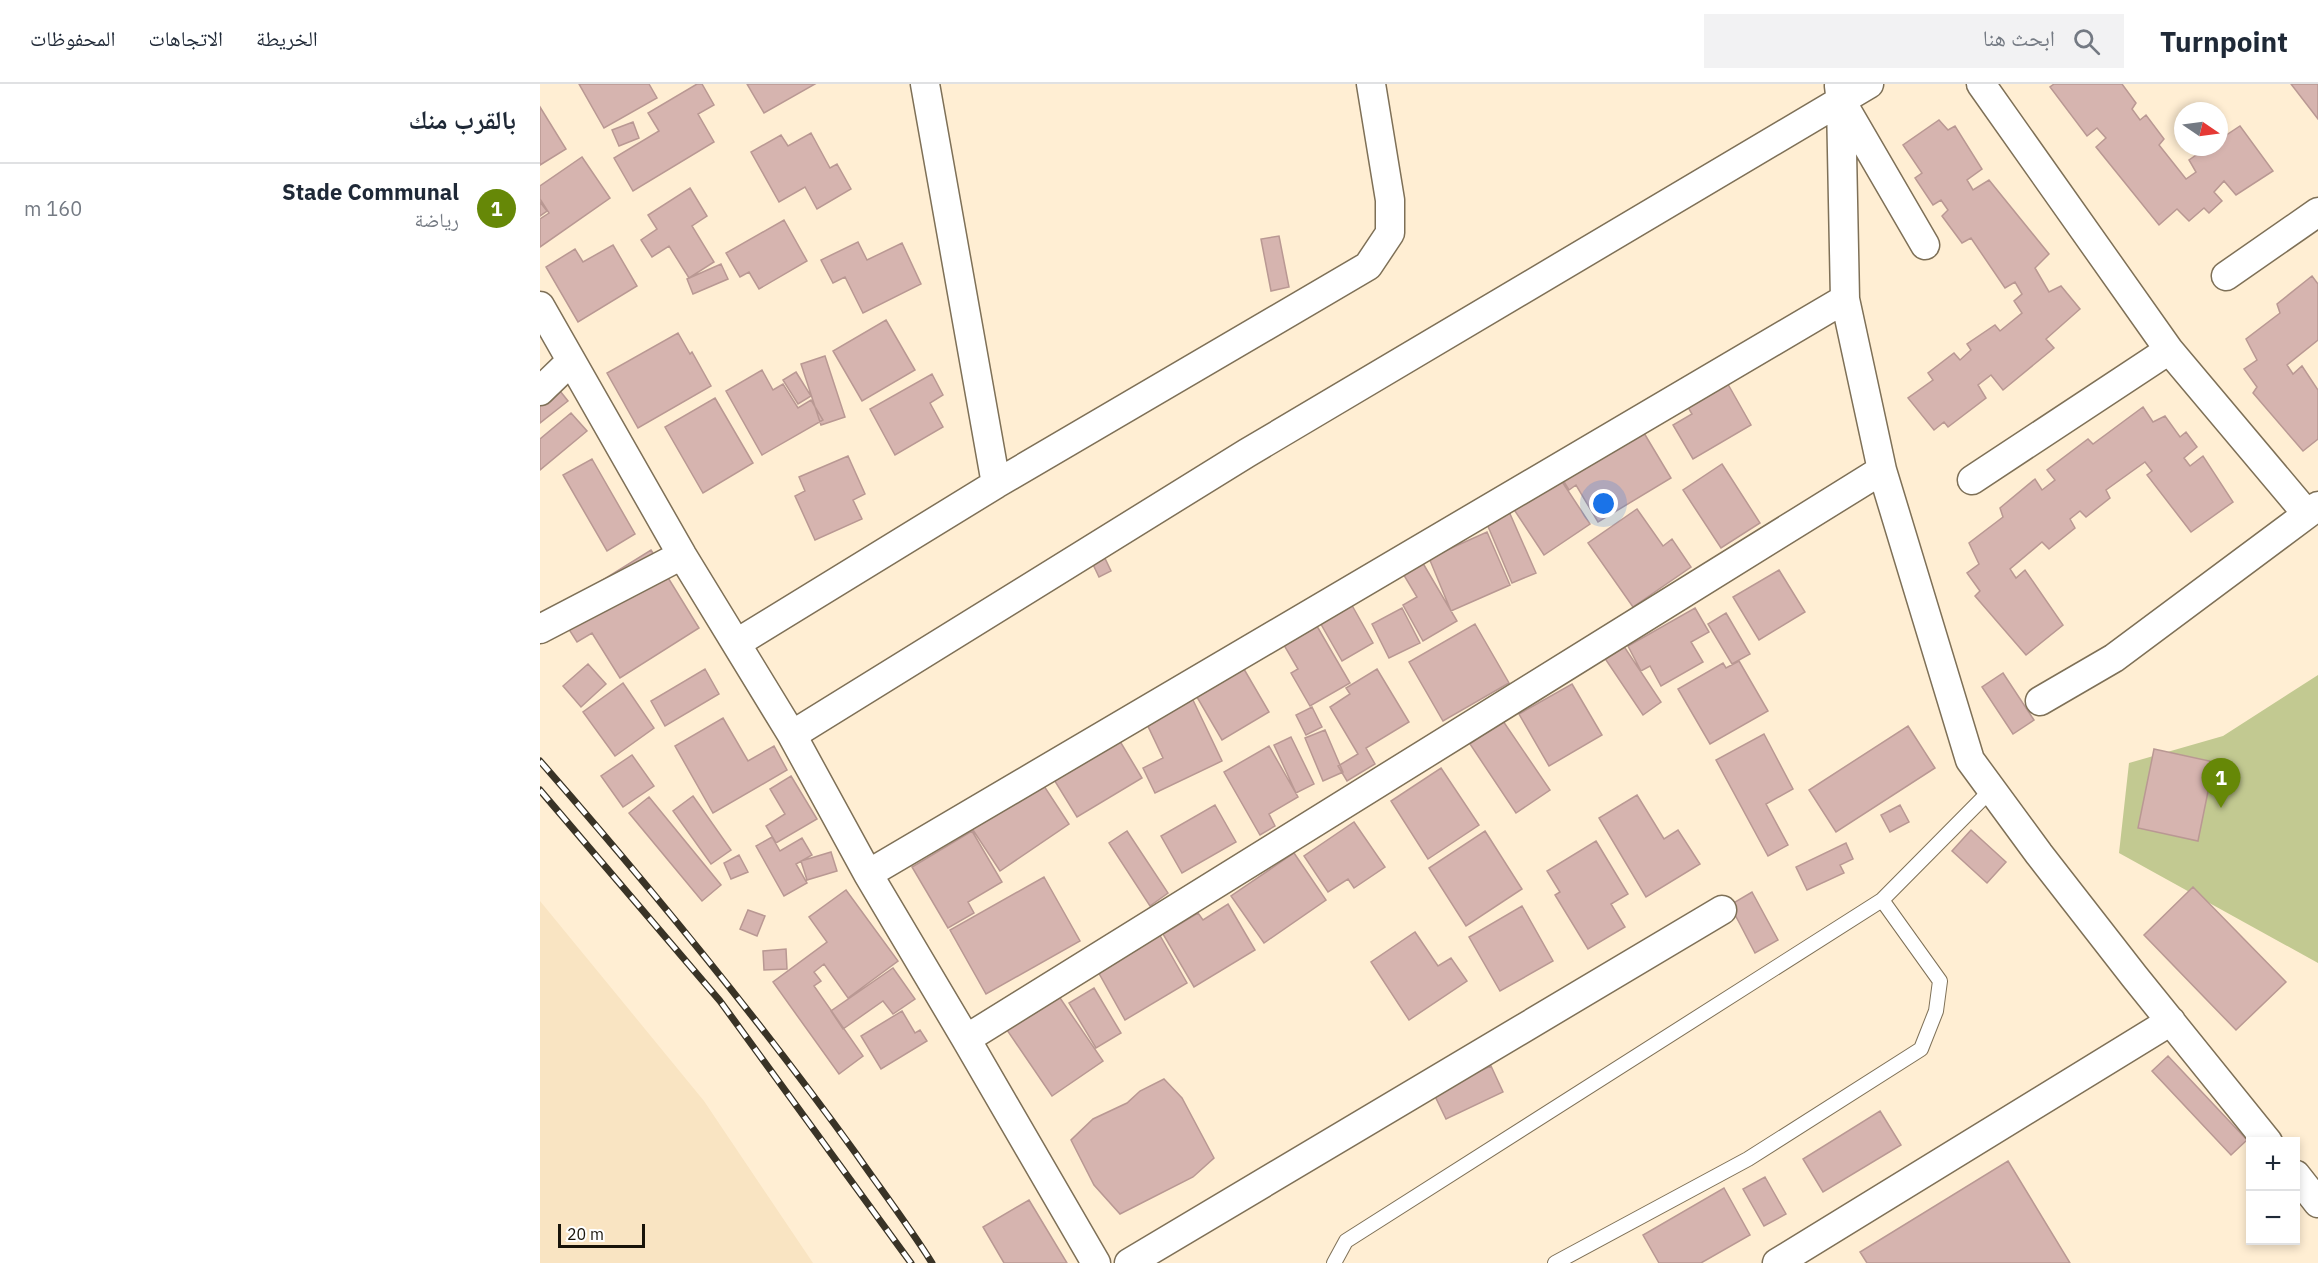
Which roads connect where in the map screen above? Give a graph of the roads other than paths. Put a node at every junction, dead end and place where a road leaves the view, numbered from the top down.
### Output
1 (925, 84) edge
2 (1371, 84) edge
3 (1869, 84) edge
4 (1981, 84) edge
5 (1840, 93) edge
6 (2318, 212) edge
7 (1925, 245) dead end
8 (2226, 276) dead end
9 (1845, 299) junction
10 (540, 306) edge
11 (2169, 350) junction
12 (571, 361) junction
13 (540, 391) edge
14 (1882, 470) junction
15 (1972, 480) dead end
16 (996, 484) junction
17 (2312, 510) edge
18 (682, 555) junction
19 (540, 629) edge
20 (737, 643) junction
21 (2040, 701) dead end
22 (792, 735) junction
23 (1992, 789) junction
24 (867, 874) junction
25 (1882, 900) junction
26 (1722, 910) dead end
27 (2171, 1021) junction
28 (966, 1038) junction
29 (2264, 1137) edge
30 (2300, 1181) edge
31 (2318, 1203) edge
32 (1096, 1263) edge
33 (1129, 1263) edge
34 (1334, 1263) edge
35 (1555, 1263) edge
36 (1777, 1263) edge

1 - 16 street
2 - 16 street
3 - 5 street
4 - 11 street
5 - 7 street
5 - 9 street
5 - 22 street
6 - 8 street
9 - 14 street
9 - 24 street
10 - 12 street
11 - 15 street
11 - 17 street
12 - 13 street
12 - 18 street
14 - 23 street
14 - 28 street
16 - 20 street
17 - 21 street
18 - 19 street
18 - 20 street
20 - 22 street
22 - 24 street
23 - 25 lane
23 - 27 street
24 - 28 street
25 - 34 lane
25 - 35 lane
26 - 33 street
27 - 29 street
27 - 36 street
28 - 32 street
30 - 31 street

